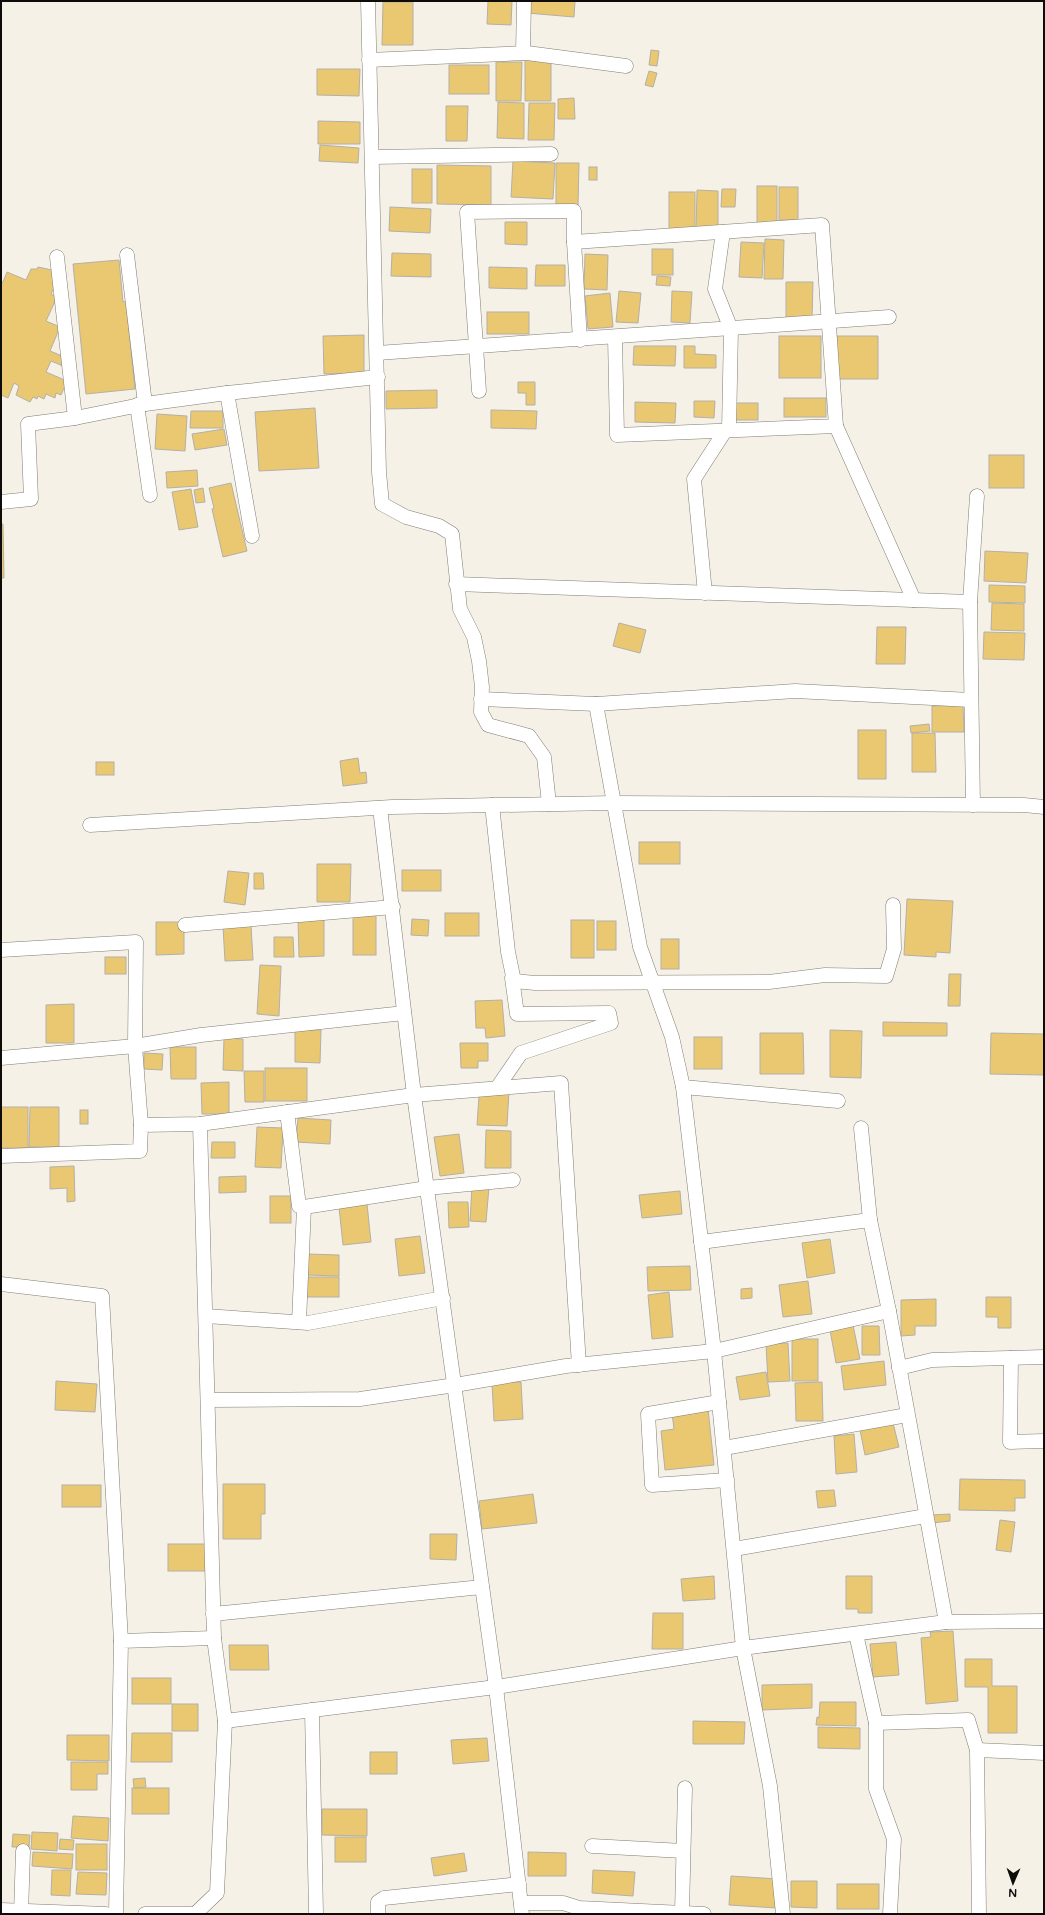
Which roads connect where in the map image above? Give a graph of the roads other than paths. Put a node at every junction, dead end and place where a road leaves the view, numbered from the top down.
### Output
1 (368, 1) edge
2 (524, 1) edge
3 (522, 53) junction
4 (369, 60) junction
5 (626, 66) dead end
6 (550, 154) dead end
7 (373, 157) junction
8 (723, 232) junction
9 (574, 242) junction
10 (127, 255) dead end
11 (57, 257) dead end
12 (889, 317) dead end
13 (828, 322) junction
14 (731, 329) junction
15 (615, 337) junction
16 (580, 340) junction
17 (476, 347) junction
18 (377, 353) junction
19 (378, 377) junction
20 (479, 391) dead end
21 (227, 393) junction
22 (141, 404) junction
23 (75, 418) junction
24 (836, 426) junction
25 (727, 431) junction
26 (150, 495) dead end
27 (977, 496) dead end
28 (1, 502) edge
29 (252, 536) dead end
30 (456, 584) junction
31 (705, 593) junction
32 (914, 600) junction
33 (970, 602) junction
34 (481, 699) junction
35 (971, 700) junction
36 (596, 704) junction
37 (613, 803) junction
38 (549, 804) junction
39 (492, 805) junction
40 (973, 805) junction
41 (1044, 807) edge
42 (380, 808) junction
43 (90, 825) dead end
44 (893, 905) dead end
45 (393, 907) junction
46 (185, 925) dead end
47 (1, 950) edge
48 (512, 978) junction
49 (653, 983) junction
50 (404, 1013) junction
51 (135, 1046) junction
52 (1, 1058) edge
53 (683, 1087) junction
54 (497, 1088) junction
55 (414, 1095) junction
56 (838, 1101) dead end
57 (287, 1112) junction
58 (200, 1124) junction
59 (141, 1125) junction
60 (861, 1128) dead end
61 (1, 1156) edge
62 (513, 1180) dead end
63 (427, 1188) junction
64 (304, 1207) junction
65 (870, 1220) junction
66 (702, 1242) junction
67 (1, 1284) edge
68 (443, 1298) junction
69 (889, 1311) junction
70 (206, 1316) junction
71 (299, 1322) junction
72 (714, 1351) junction
73 (1044, 1357) edge
74 (1011, 1358) junction
75 (579, 1365) junction
76 (899, 1368) junction
77 (454, 1385) junction
78 (208, 1400) junction
79 (719, 1402) junction
80 (908, 1415) junction
81 (1044, 1441) edge
82 (724, 1448) junction
83 (727, 1480) junction
84 (926, 1516) junction
85 (734, 1549) junction
86 (482, 1587) junction
87 (213, 1614) junction
88 (1044, 1621) edge
89 (946, 1622) junction
90 (856, 1634) junction
91 (214, 1638) junction
92 (121, 1641) junction
93 (743, 1648) junction
94 (496, 1687) junction
95 (312, 1710) junction
96 (225, 1721) junction
97 (876, 1723) junction
98 (977, 1750) junction
99 (1044, 1753) edge
100 (685, 1788) dead end
101 (592, 1846) dead end
102 (23, 1851) dead end
103 (684, 1851) junction
104 (519, 1884) junction
105 (521, 1908) edge
106 (1, 1910) edge
107 (588, 1911) edge
108 (21, 1912) edge
109 (682, 1913) junction
110 (106, 1914) edge
111 (116, 1914) edge
112 (145, 1914) edge
113 (196, 1914) edge
114 (316, 1914) edge
115 (378, 1914) edge
116 (704, 1914) edge
117 (783, 1914) edge
118 (890, 1914) edge
119 (979, 1914) edge

1 - 4 street
2 - 3 street
3 - 4 street
3 - 5 street
4 - 7 street
6 - 7 street
7 - 18 street
8 - 9 street
8 - 13 street
8 - 14 street
9 - 16 street
9 - 17 street
10 - 22 street
11 - 23 street
12 - 13 street
13 - 14 street
13 - 24 street
14 - 15 street
14 - 25 street
15 - 16 street
15 - 25 street
16 - 17 street
17 - 18 street
17 - 20 street
18 - 19 street
19 - 21 street
19 - 30 street
21 - 22 street
21 - 29 street
22 - 23 street
22 - 26 street
23 - 28 street
24 - 25 street
24 - 32 street
25 - 31 street
27 - 33 street
30 - 31 street
30 - 34 street
31 - 32 street
32 - 33 street
33 - 35 street
34 - 36 street
34 - 38 street
35 - 36 street
35 - 40 street
36 - 37 street
37 - 38 street
37 - 40 street
37 - 49 street
38 - 39 street
39 - 42 street
39 - 48 street
40 - 41 street
42 - 43 street
42 - 45 street
44 - 49 street
45 - 46 street
45 - 50 street
47 - 51 street
48 - 49 street
48 - 54 street
49 - 53 street
50 - 51 street
50 - 55 street
51 - 52 street
51 - 59 street
53 - 56 street
53 - 66 street
54 - 55 street
54 - 75 street
55 - 57 street
55 - 63 street
57 - 58 street
57 - 64 street
58 - 59 street
58 - 70 street
59 - 61 street
60 - 65 street
62 - 63 street
63 - 64 street
63 - 68 street
64 - 71 street
65 - 66 street
65 - 69 street
66 - 72 street
67 - 92 street
68 - 71 street
68 - 77 street
69 - 72 street
69 - 76 street
70 - 71 street
70 - 78 street
72 - 75 street
72 - 79 street
73 - 74 street
74 - 76 street
74 - 81 street
75 - 77 street
76 - 80 street
77 - 78 street
77 - 86 street
78 - 87 street
79 - 82 street
79 - 83 street
80 - 82 street
80 - 84 street
82 - 83 street
83 - 85 street
84 - 85 street
84 - 89 street
85 - 93 street
86 - 87 street
86 - 94 street
87 - 91 street
88 - 89 street
89 - 90 street
90 - 93 street
90 - 97 street
91 - 92 street
91 - 96 street
92 - 111 street
93 - 94 street
93 - 117 street
94 - 95 street
94 - 104 street
95 - 96 street
95 - 114 street
96 - 113 street
97 - 98 street
97 - 118 street
98 - 99 street
98 - 119 street
100 - 103 street
101 - 103 street
102 - 108 street
103 - 109 street
104 - 105 street
104 - 115 street
105 - 107 street
106 - 108 street
107 - 109 street
108 - 110 street
109 - 116 street
112 - 113 street

